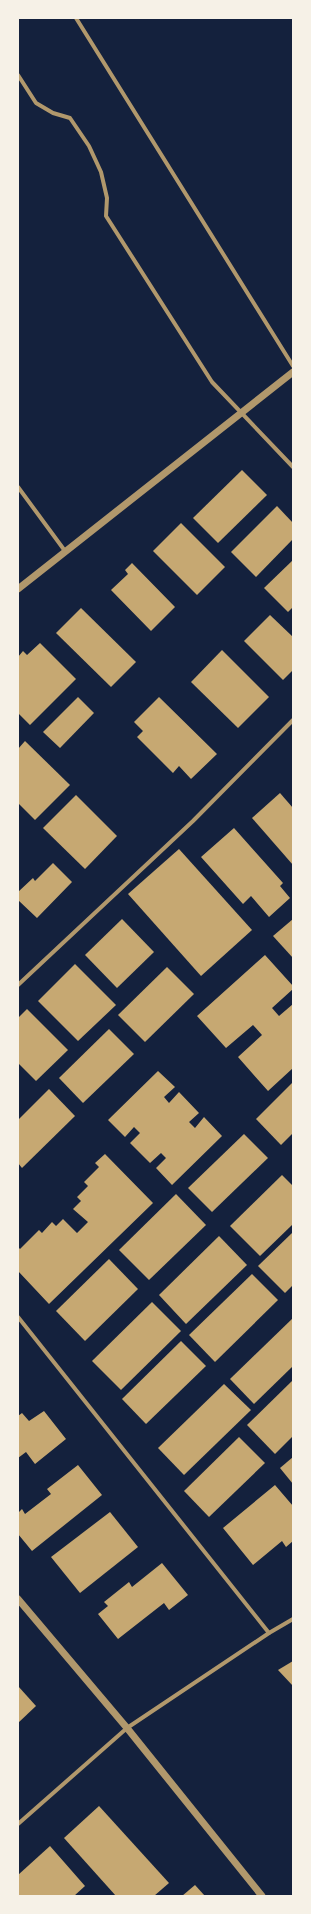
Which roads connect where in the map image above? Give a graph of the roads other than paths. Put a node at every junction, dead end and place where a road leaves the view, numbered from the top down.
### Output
1 (76, 18) edge
2 (18, 74) edge
3 (293, 366) edge
4 (293, 372) edge
5 (242, 412) junction
6 (293, 466) edge
7 (18, 487) edge
8 (65, 551) junction
9 (18, 589) edge
10 (293, 720) edge
11 (18, 985) edge
12 (18, 1317) edge
13 (18, 1599) edge
14 (293, 1619) edge
15 (269, 1633) junction
16 (127, 1728) junction
17 (18, 1824) edge
18 (262, 1896) edge

1 - 3 street
2 - 5 street
4 - 5 street
5 - 6 street
5 - 8 street
7 - 8 street
8 - 9 street
10 - 11 street
12 - 15 street
13 - 16 street
14 - 15 street
15 - 16 street
16 - 17 street
16 - 18 street

